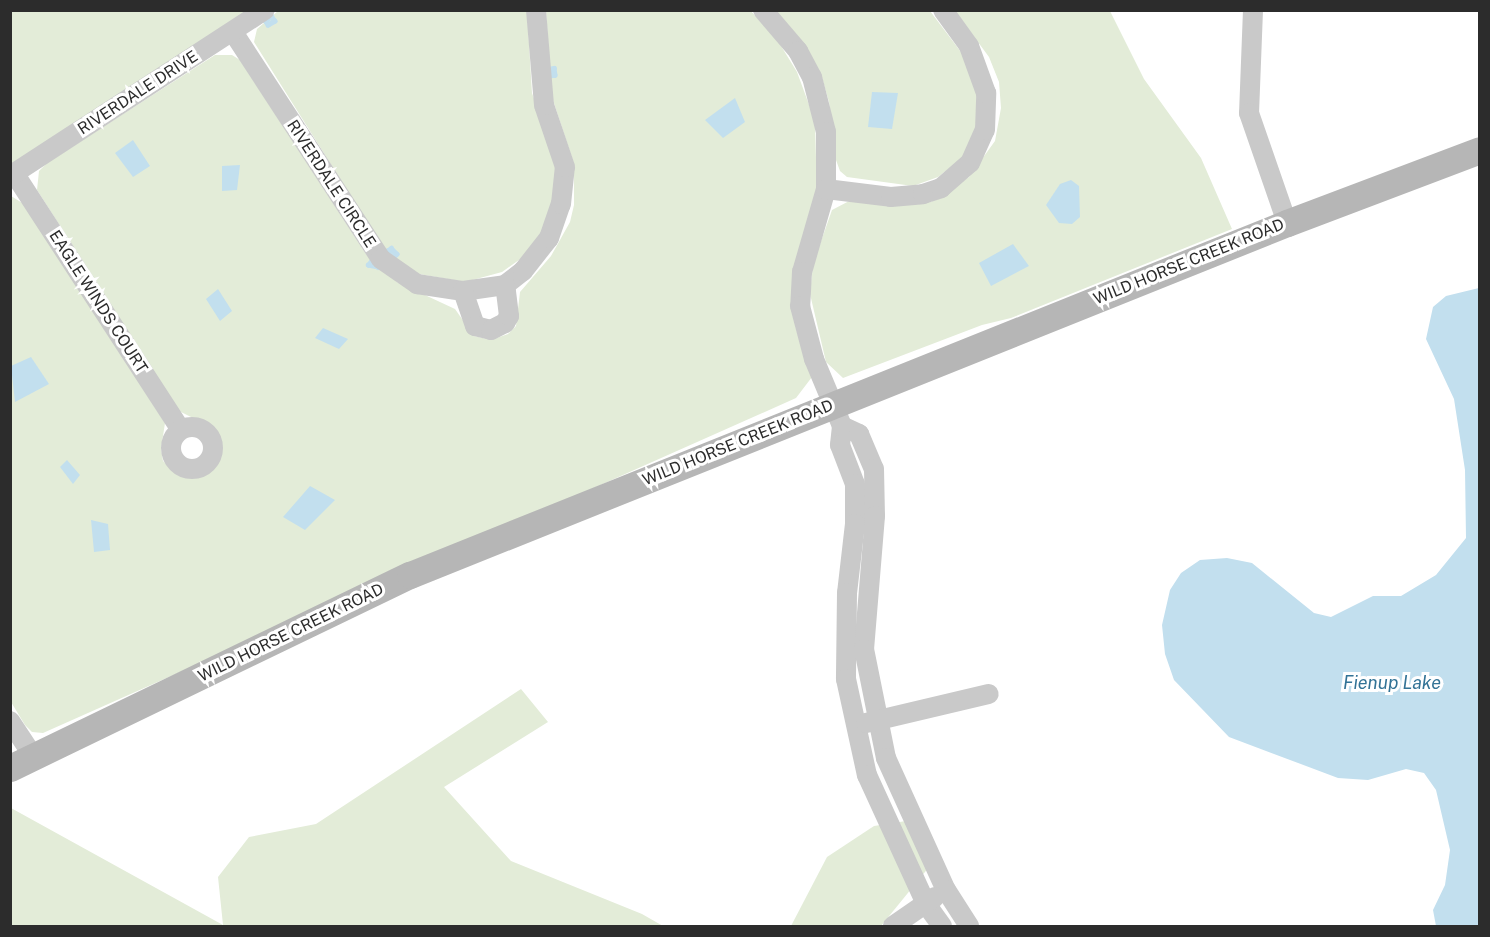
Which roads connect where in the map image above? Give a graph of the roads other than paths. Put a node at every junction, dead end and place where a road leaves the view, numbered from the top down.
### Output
1 (265, 10) edge
2 (536, 10) edge
3 (763, 10) edge
4 (943, 10) edge
5 (1253, 10) edge
6 (233, 32) junction
7 (1479, 150) edge
8 (12, 174) edge
9 (826, 189) junction
10 (1287, 223) junction
11 (505, 285) junction
12 (463, 291) junction
13 (837, 415) junction
14 (181, 430) dead end
15 (989, 694) dead end
16 (878, 720) junction
17 (10, 721) edge
18 (855, 725) junction
19 (22, 762) edge
20 (945, 890) junction
21 (926, 904) junction
22 (893, 927) edge
23 (942, 927) edge
24 (969, 927) edge

1 - 6 street, RIVERDALE DRIVE
2 - 11 street
3 - 9 street
4 - 9 street
5 - 10 street
6 - 8 street, RIVERDALE DRIVE
6 - 12 street, RIVERDALE CIRCLE
7 - 10 main road, WILD HORSE CREEK ROAD
8 - 14 street, EAGLE WINDS COURT
9 - 13 street
10 - 13 main road, WILD HORSE CREEK ROAD
11 - 12 street, RIVERDALE CIRCLE
11 - 12 street
13 - 16 street
13 - 18 street
13 - 19 main road, WILD HORSE CREEK ROAD
15 - 16 street
16 - 18 street
16 - 20 street
17 - 19 street
18 - 21 street
20 - 21 street
20 - 24 street
21 - 22 street
21 - 23 street

